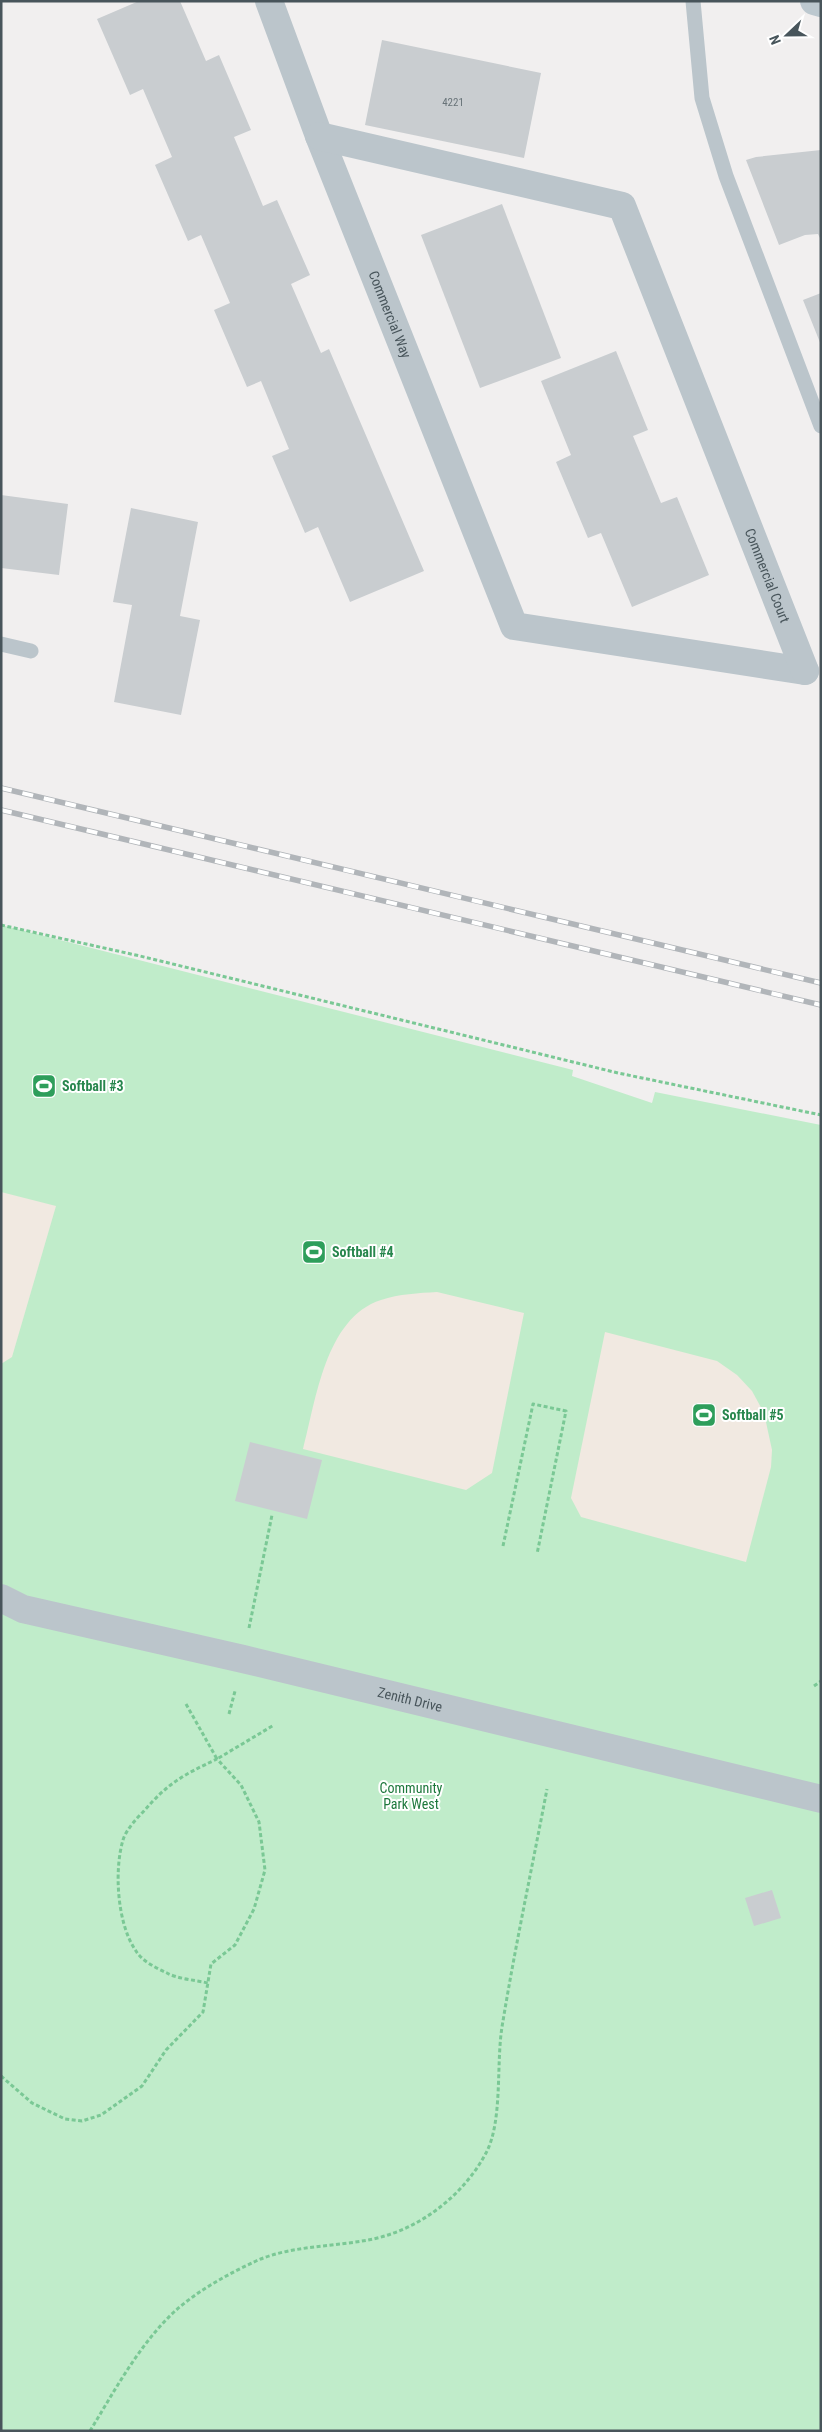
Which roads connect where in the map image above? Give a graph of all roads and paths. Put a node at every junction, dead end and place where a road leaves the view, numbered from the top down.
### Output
1 (270, 1) edge
2 (693, 1) edge
3 (814, 1) edge
4 (821, 3) edge
5 (319, 136) junction
6 (821, 426) edge
7 (514, 626) joint
8 (1, 644) edge
9 (31, 651) dead end
10 (1, 925) edge
11 (821, 1115) edge
12 (272, 1515) dead end
13 (503, 1546) dead end
14 (537, 1554) dead end
15 (1, 1598) edge
16 (248, 1632) dead end
17 (821, 1681) edge
18 (237, 1683) dead end
19 (814, 1686) dead end
20 (186, 1704) dead end
21 (229, 1714) dead end
22 (274, 1725) dead end
23 (217, 1759) junction
24 (547, 1789) dead end
25 (821, 1799) edge
26 (208, 1983) junction
27 (1, 2076) edge
28 (90, 2431) edge

1 - 5 street, Commercial Way
2 - 6 lane
3 - 4 main road
5 - 7 street, Commercial Way
5 - 7 street, Commercial Court
8 - 9 lane
10 - 11 path
12 - 16 path
13 - 14 path
15 - 25 street, Zenith Drive
17 - 19 path
18 - 21 path
20 - 23 path
22 - 23 path
23 - 26 path
23 - 26 path
24 - 28 path
26 - 27 path

